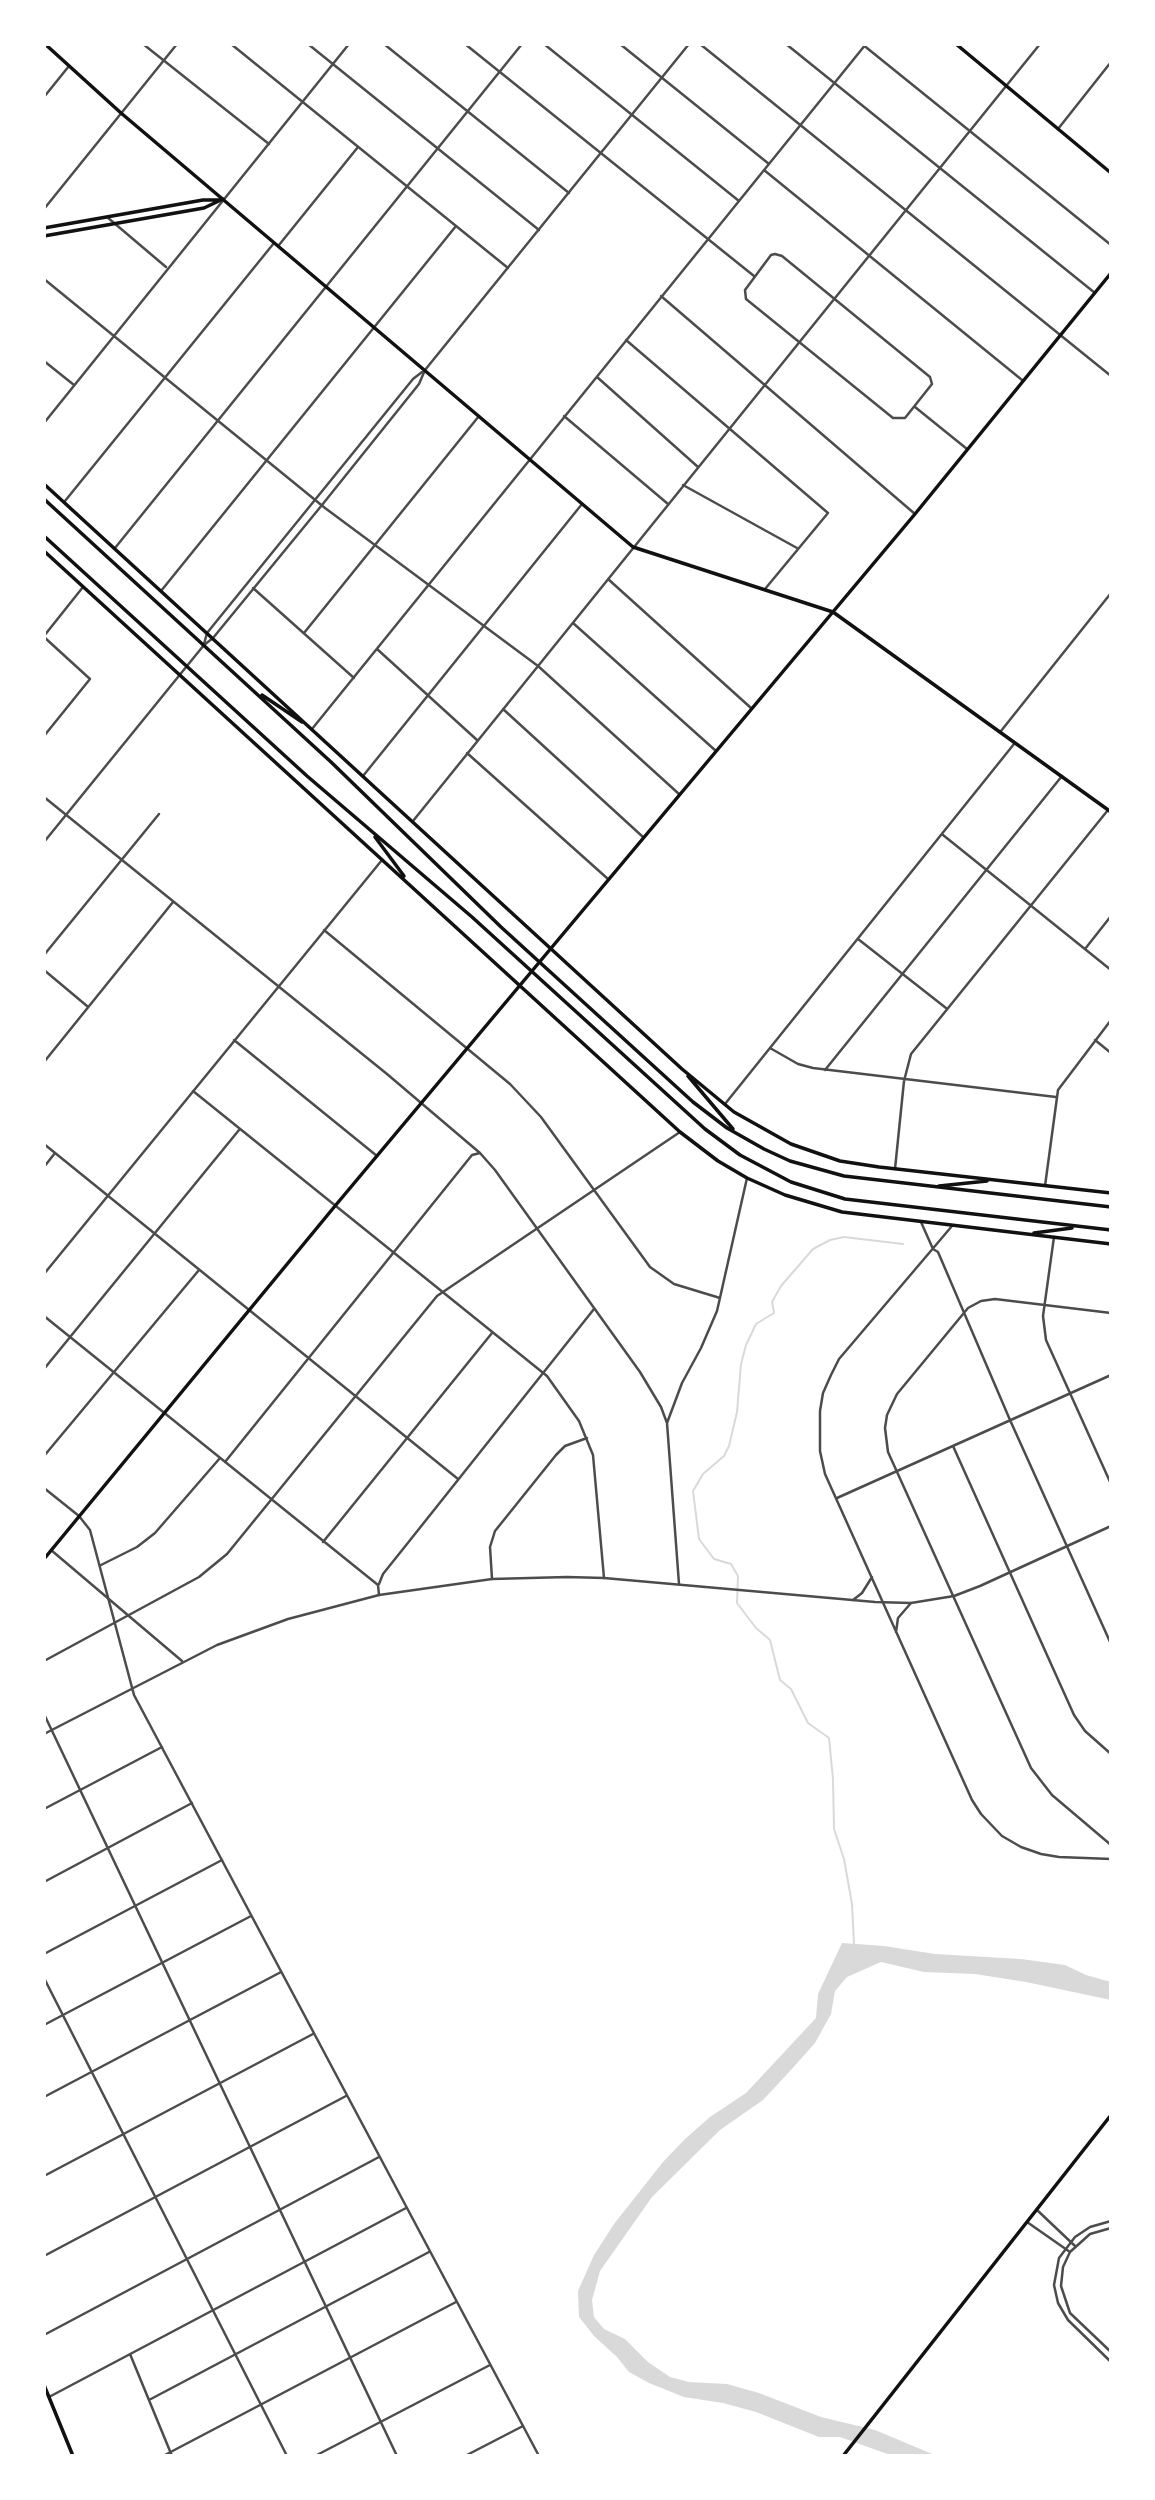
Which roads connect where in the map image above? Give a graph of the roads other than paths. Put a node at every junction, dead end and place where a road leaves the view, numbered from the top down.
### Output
1 (45, 44) edge
2 (143, 44) edge
3 (177, 44) edge
4 (231, 44) edge
5 (308, 44) edge
6 (349, 44) edge
7 (384, 44) edge
8 (465, 44) edge
9 (522, 44) edge
10 (544, 44) edge
11 (620, 44) edge
12 (689, 44) edge
13 (701, 44) edge
14 (786, 44) edge
15 (864, 44) edge
16 (956, 44) edge
17 (1040, 44) edge
18 (163, 60) junction
19 (1111, 62) edge
20 (334, 64) junction
21 (69, 65) junction
22 (499, 71) junction
23 (662, 78) junction
24 (834, 83) junction
25 (1006, 86) junction
26 (44, 97) edge
27 (302, 102) junction
28 (467, 111) junction
29 (121, 113) junction
30 (632, 115) junction
31 (800, 125) junction
32 (1058, 129) junction
33 (970, 131) junction
34 (269, 144) junction
35 (358, 147) junction
36 (437, 148) junction
37 (601, 153) junction
38 (1111, 163) edge
39 (769, 164) junction
40 (940, 168) junction
41 (1107, 169) junction
42 (764, 170) junction
43 (1111, 173) edge
44 (406, 187) junction
45 (569, 193) junction
46 (223, 200) junction
47 (739, 201) junction
48 (44, 209) edge
49 (906, 210) junction
50 (107, 218) junction
51 (114, 223) junction
52 (456, 226) junction
53 (44, 228) edge
54 (539, 230) junction
55 (44, 236) edge
56 (708, 240) junction
57 (276, 244) junction
58 (1111, 245) edge
59 (870, 256) junction
60 (167, 268) junction
61 (508, 268) junction
62 (1111, 273) edge
63 (754, 276) junction
64 (44, 279) edge
65 (326, 287) junction
66 (1095, 293) junction
67 (661, 296) junction
68 (834, 299) junction
69 (374, 328) junction
70 (1061, 335) junction
71 (113, 336) junction
72 (626, 340) junction
73 (799, 342) junction
74 (44, 361) edge
75 (425, 370) junction
76 (1111, 376) edge
77 (597, 377) junction
78 (165, 379) junction
79 (1024, 382) junction
80 (74, 385) junction
81 (764, 386) junction
82 (915, 407) junction
83 (479, 416) junction
84 (564, 416) junction
85 (218, 421) junction
86 (44, 423) edge
87 (729, 428) junction
88 (967, 450) junction
89 (529, 459) junction
90 (267, 460) junction
91 (698, 467) junction
92 (44, 484) edge
93 (683, 485) junction
94 (44, 499) edge
95 (315, 500) junction
96 (64, 503) junction
97 (668, 504) junction
98 (322, 505) junction
99 (582, 505) junction
100 (915, 514) junction
101 (44, 536) edge
102 (375, 545) junction
103 (633, 547) junction
104 (115, 548) junction
105 (798, 548) junction
106 (44, 551) edge
107 (259, 569) junction
108 (265, 574) junction
109 (608, 579) junction
110 (429, 585) junction
111 (83, 587) junction
112 (253, 588) junction
113 (765, 589) junction
114 (161, 591) junction
115 (1111, 593) edge
116 (833, 612) junction
117 (572, 623) junction
118 (484, 625) junction
119 (207, 633) junction
120 (304, 633) junction
121 (44, 636) edge
122 (213, 638) junction
123 (204, 645) junction
124 (377, 649) junction
125 (186, 666) junction
126 (538, 666) junction
127 (179, 675) junction
128 (354, 678) junction
129 (251, 688) junction
130 (428, 695) junction
131 (751, 708) junction
132 (503, 709) junction
133 (312, 729) junction
134 (1000, 732) junction
135 (44, 736) edge
136 (477, 740) junction
137 (1016, 743) junction
138 (716, 751) junction
139 (467, 753) junction
140 (363, 776) junction
141 (1062, 776) junction
142 (679, 794) junction
143 (44, 797) edge
144 (1110, 811) edge
145 (159, 814) dead end
146 (66, 815) junction
147 (412, 821) junction
148 (369, 830) junction
149 (943, 835) junction
150 (643, 837) junction
151 (44, 842) edge
152 (122, 860) junction
153 (382, 860) junction
154 (986, 869) junction
155 (608, 880) junction
156 (409, 883) junction
157 (173, 902) junction
158 (1032, 906) junction
159 (1111, 916) edge
160 (324, 930) junction
161 (858, 939) junction
162 (551, 948) junction
163 (1085, 949) junction
164 (44, 955) edge
165 (44, 970) edge
166 (1111, 970) edge
167 (902, 974) junction
168 (520, 985) junction
169 (278, 987) junction
170 (88, 1006) junction
171 (947, 1009) junction
172 (1111, 1020) edge
173 (234, 1040) junction
174 (1095, 1040) junction
175 (468, 1047) junction
176 (770, 1048) junction
177 (1111, 1053) edge
178 (44, 1062) edge
179 (682, 1069) junction
180 (825, 1070) junction
181 (904, 1081) junction
182 (193, 1091) junction
183 (1056, 1097) junction
184 (422, 1104) junction
185 (724, 1104) junction
186 (240, 1129) junction
187 (680, 1132) junction
188 (739, 1136) junction
189 (44, 1144) edge
190 (55, 1153) junction
191 (480, 1153) junction
192 (377, 1156) junction
193 (44, 1167) edge
194 (895, 1169) junction
195 (747, 1178) junction
196 (996, 1181) junction
197 (1045, 1186) junction
198 (932, 1187) junction
199 (593, 1190) junction
200 (1111, 1194) edge
201 (108, 1195) junction
202 (335, 1206) junction
203 (1111, 1207) edge
204 (921, 1222) junction
205 (952, 1226) junction
206 (1078, 1227) junction
207 (537, 1228) junction
208 (1111, 1230) edge
209 (155, 1233) junction
210 (1029, 1234) junction
211 (1054, 1237) junction
212 (1111, 1244) edge
213 (933, 1249) junction
214 (393, 1253) junction
215 (199, 1270) junction
216 (44, 1274) edge
217 (442, 1292) junction
218 (720, 1298) junction
219 (1046, 1304) junction
220 (594, 1309) junction
221 (249, 1310) junction
222 (963, 1311) junction
223 (1111, 1312) edge
224 (44, 1316) edge
225 (492, 1333) junction
226 (70, 1337) junction
227 (308, 1358) junction
228 (44, 1369) edge
229 (114, 1373) junction
230 (542, 1373) junction
231 (1111, 1375) edge
232 (1070, 1393) junction
233 (356, 1397) junction
234 (164, 1413) junction
235 (1010, 1420) junction
236 (667, 1423) junction
237 (407, 1438) junction
238 (587, 1438) junction
239 (953, 1446) junction
240 (44, 1457) edge
241 (220, 1458) junction
242 (225, 1462) junction
243 (896, 1471) junction
244 (458, 1479) junction
245 (1111, 1484) edge
246 (44, 1488) edge
247 (837, 1498) junction
248 (272, 1500) junction
249 (79, 1516) junction
250 (1111, 1526) edge
251 (323, 1542) junction
252 (1067, 1547) junction
253 (51, 1550) junction
254 (44, 1559) edge
255 (101, 1565) junction
256 (1010, 1572) junction
257 (872, 1577) junction
258 (604, 1578) junction
259 (492, 1579) junction
260 (679, 1584) junction
261 (378, 1585) junction
262 (379, 1595) junction
263 (954, 1596) junction
264 (110, 1599) junction
265 (852, 1600) junction
266 (883, 1603) junction
267 (911, 1603) junction
268 (127, 1615) junction
269 (116, 1623) junction
270 (896, 1632) junction
271 (1111, 1644) edge
272 (44, 1661) edge
273 (182, 1661) junction
274 (133, 1687) junction
275 (44, 1714) edge
276 (52, 1730) junction
277 (44, 1734) edge
278 (162, 1747) junction
279 (1111, 1754) edge
280 (80, 1790) junction
281 (192, 1803) junction
282 (44, 1809) edge
283 (1111, 1845) edge
284 (107, 1848) junction
285 (1111, 1858) edge
286 (222, 1860) junction
287 (44, 1882) edge
288 (135, 1905) junction
289 (251, 1916) junction
290 (44, 1954) edge
291 (162, 1963) junction
292 (281, 1972) junction
293 (44, 1978) edge
294 (62, 2016) junction
295 (190, 2020) junction
296 (44, 2025) edge
297 (314, 2034) junction
298 (91, 2072) junction
299 (220, 2083) junction
300 (346, 2096) junction
301 (44, 2097) edge
302 (1111, 2115) edge
303 (123, 2135) junction
304 (250, 2147) junction
305 (379, 2157) junction
306 (44, 2176) edge
307 (155, 2197) junction
308 (406, 2208) junction
309 (280, 2210) junction
310 (1037, 2210) junction
311 (1111, 2221) edge
312 (1027, 2222) junction
313 (1111, 2228) edge
314 (1071, 2242) junction
315 (1075, 2246) junction
316 (1065, 2249) junction
317 (429, 2252) junction
318 (1070, 2252) junction
319 (44, 2256) edge
320 (186, 2260) junction
321 (305, 2261) junction
322 (456, 2302) junction
323 (326, 2306) junction
324 (212, 2310) junction
325 (44, 2335) edge
326 (1111, 2352) edge
327 (130, 2354) junction
328 (235, 2355) junction
329 (1105, 2356) junction
330 (350, 2358) junction
331 (1111, 2362) edge
332 (490, 2365) junction
333 (44, 2385) edge
334 (49, 2397) junction
335 (149, 2400) junction
336 (51, 2403) junction
337 (261, 2405) junction
338 (44, 2407) edge
339 (381, 2422) junction
340 (523, 2426) junction
341 (172, 2455) edge
342 (73, 2456) edge
343 (163, 2456) edge
344 (287, 2456) edge
345 (315, 2456) edge
346 (397, 2456) edge
347 (466, 2456) edge
348 (539, 2456) edge
349 (843, 2456) edge

1 - 21 main road
2 - 18 street
3 - 18 street
4 - 27 street
5 - 20 street
6 - 20 street
7 - 28 street
8 - 22 street
9 - 22 street
10 - 30 street
11 - 23 street
12 - 23 street
13 - 31 street
14 - 24 street
15 - 24 street
15 - 33 street
16 - 25 main road
17 - 25 street
18 - 29 street
18 - 34 street
19 - 32 street
20 - 27 street
20 - 36 street
21 - 26 street
21 - 29 main road
22 - 28 street
22 - 37 street
23 - 30 street
23 - 39 street
24 - 31 street
24 - 40 street
25 - 32 main road
25 - 33 street
27 - 34 street
27 - 35 street
28 - 36 street
28 - 45 street
29 - 46 main road
29 - 48 street
30 - 37 street
30 - 47 street
31 - 39 street
31 - 49 street
32 - 41 main road
33 - 40 street
33 - 58 street
34 - 46 street
35 - 44 street
35 - 57 street
36 - 44 street
36 - 54 street
37 - 45 street
37 - 56 street
38 - 41 street
39 - 42 street
40 - 49 street
40 - 66 street
41 - 43 main road
42 - 47 street
42 - 59 street
44 - 52 street
44 - 65 street
45 - 54 street
46 - 50 main road
46 - 51 main road
46 - 57 main road
46 - 60 street
47 - 56 street
49 - 59 street
49 - 70 street
50 - 51 street
50 - 53 main road
51 - 55 main road
51 - 60 street
52 - 61 street
52 - 69 street
54 - 61 street
56 - 63 street
56 - 67 street
57 - 65 main road
57 - 78 street
59 - 68 street
59 - 79 street
60 - 71 street
61 - 75 street
62 - 66 main road
63 - 68 street
63 - 73 street
64 - 71 street
65 - 69 main road
65 - 85 street
66 - 70 main road
67 - 72 street
67 - 81 street
68 - 73 street
68 - 82 street
69 - 75 main road
69 - 90 street
70 - 76 street
70 - 79 main road
71 - 78 street
71 - 80 street
72 - 77 street
72 - 87 street
73 - 81 street
73 - 82 street
74 - 80 street
75 - 83 main road
75 - 95 street
75 - 98 street
77 - 84 street
77 - 91 street
78 - 85 street
78 - 96 street
79 - 88 main road
80 - 86 street
81 - 87 street
81 - 100 street
82 - 88 street
83 - 89 main road
83 - 102 street
84 - 89 street
84 - 97 street
85 - 90 street
85 - 104 street
87 - 91 street
87 - 105 street
88 - 100 main road
89 - 99 main road
89 - 110 street
90 - 95 street
90 - 114 street
91 - 93 street
92 - 96 main road
93 - 97 street
93 - 105 street
94 - 123 main road
95 - 98 street
95 - 107 street
96 - 104 main road
97 - 103 street
98 - 102 street
98 - 108 street
99 - 103 main road
99 - 118 street
100 - 116 main road
101 - 125 main road
102 - 110 street
102 - 120 street
103 - 109 street
103 - 113 main road
104 - 114 main road
105 - 113 street
106 - 111 main road
107 - 108 street
107 - 119 street
108 - 112 street
109 - 117 street
109 - 131 street
110 - 118 street
110 - 124 street
111 - 121 street
111 - 127 main road
112 - 120 street
112 - 122 street
113 - 116 main road
114 - 119 main road
115 - 134 street
116 - 131 main road
116 - 134 main road
117 - 126 street
117 - 138 street
118 - 126 street
118 - 130 street
119 - 122 main road
119 - 123 street
120 - 128 street
121 - 135 street
122 - 123 street
122 - 133 main road
123 - 125 street
123 - 129 main road
124 - 128 street
124 - 130 street
125 - 127 street
125 - 148 main road
126 - 132 street
126 - 142 street
127 - 146 street
127 - 153 main road
128 - 133 street
129 - 133 main road
129 - 188 main road
130 - 136 street
130 - 140 street
131 - 138 main road
132 - 136 street
132 - 150 street
133 - 140 main road
134 - 137 main road
136 - 139 street
137 - 141 main road
137 - 149 street
138 - 142 main road
139 - 147 street
139 - 155 street
140 - 147 main road
141 - 144 main road
141 - 154 street
142 - 150 main road
143 - 146 street
144 - 158 street
145 - 152 street
146 - 151 street
146 - 152 street
147 - 162 main road
148 - 156 main road
148 - 206 main road
149 - 154 street
149 - 161 street
150 - 155 main road
152 - 157 street
152 - 164 street
153 - 156 main road
153 - 160 street
154 - 158 street
154 - 167 street
155 - 162 main road
156 - 168 main road
157 - 169 street
157 - 170 street
158 - 163 street
158 - 171 street
159 - 163 street
160 - 169 street
160 - 175 street
161 - 167 street
161 - 176 street
162 - 168 main road
162 - 179 main road
163 - 166 street
165 - 170 street
167 - 171 street
167 - 180 street
168 - 175 main road
168 - 187 main road
169 - 173 street
169 - 184 street
170 - 178 street
171 - 181 street
172 - 174 street
173 - 182 street
173 - 192 street
174 - 177 street
174 - 183 street
175 - 184 main road
175 - 199 street
176 - 180 street
176 - 185 street
179 - 185 main road
179 - 188 main road
180 - 181 street
181 - 183 street
181 - 194 street
182 - 186 street
182 - 201 street
183 - 197 street
184 - 191 street
184 - 192 main road
185 - 194 main road
186 - 202 street
186 - 209 street
187 - 195 main road
187 - 199 street
188 - 198 main road
189 - 190 street
190 - 193 street
190 - 201 street
191 - 207 street
191 - 214 street
192 - 202 main road
194 - 196 main road
195 - 204 main road
195 - 218 street
196 - 197 main road
196 - 198 main road
197 - 200 main road
198 - 203 main road
199 - 207 street
199 - 218 street
201 - 209 street
201 - 216 street
202 - 214 street
202 - 221 main road
204 - 205 main road
204 - 213 street
205 - 210 main road
205 - 213 street
206 - 208 main road
206 - 210 main road
207 - 217 street
207 - 220 street
209 - 215 street
209 - 226 street
210 - 211 main road
211 - 212 main road
211 - 219 street
213 - 222 street
213 - 247 street
214 - 217 street
214 - 227 street
215 - 221 street
215 - 229 street
217 - 225 street
217 - 233 street
218 - 236 street
219 - 222 street
219 - 223 street
219 - 232 street
220 - 230 street
220 - 236 street
221 - 227 street
221 - 234 main road
222 - 235 street
222 - 243 street
224 - 226 street
225 - 230 street
225 - 237 street
226 - 228 street
226 - 229 street
227 - 233 street
227 - 242 street
229 - 234 street
229 - 240 street
230 - 238 street
230 - 244 street
231 - 232 street
232 - 235 street
232 - 245 street
233 - 237 street
233 - 248 street
234 - 241 street
234 - 249 main road
235 - 239 street
235 - 252 street
236 - 260 street
237 - 244 street
237 - 251 street
238 - 258 street
238 - 259 street
239 - 243 street
239 - 256 street
241 - 242 street
241 - 255 street
242 - 248 street
243 - 247 street
243 - 263 street
244 - 261 street
246 - 249 street
247 - 257 street
248 - 251 street
248 - 268 street
249 - 253 main road
249 - 255 street
250 - 252 street
251 - 261 street
252 - 256 street
252 - 271 street
253 - 254 main road
253 - 264 street
255 - 264 street
256 - 263 street
256 - 279 street
257 - 265 street
257 - 266 street
258 - 259 street
258 - 260 street
259 - 262 street
260 - 265 street
261 - 262 street
262 - 273 street
263 - 267 street
263 - 283 street
264 - 268 street
264 - 269 street
265 - 266 street
266 - 267 street
266 - 270 street
267 - 270 street
268 - 269 street
268 - 273 street
269 - 272 street
269 - 274 street
270 - 285 street
273 - 274 street
274 - 276 street
274 - 278 street
275 - 276 street
276 - 277 street
276 - 280 street
278 - 280 street
278 - 281 street
280 - 282 street
280 - 284 street
281 - 284 street
281 - 286 street
284 - 287 street
284 - 288 street
286 - 288 street
286 - 289 street
288 - 290 street
288 - 291 street
289 - 291 street
289 - 292 street
291 - 294 street
291 - 295 street
292 - 295 street
292 - 297 street
293 - 294 street
294 - 296 street
294 - 298 street
295 - 298 street
295 - 299 street
297 - 299 street
297 - 300 street
298 - 301 street
298 - 303 street
299 - 303 street
299 - 304 street
300 - 304 street
300 - 305 street
302 - 310 main road
303 - 306 street
303 - 307 street
304 - 307 street
304 - 309 street
305 - 308 street
305 - 309 street
307 - 319 street
307 - 320 street
308 - 317 street
308 - 321 street
309 - 320 street
309 - 321 street
310 - 312 main road
310 - 314 street
311 - 314 street
312 - 316 street
312 - 349 main road
313 - 315 street
314 - 315 street
314 - 316 street
315 - 318 street
316 - 318 street
316 - 329 street
317 - 322 street
317 - 323 street
318 - 326 street
320 - 324 street
320 - 325 street
321 - 323 street
321 - 324 street
322 - 330 street
322 - 332 street
323 - 328 street
323 - 330 street
324 - 327 street
324 - 328 street
326 - 329 street
327 - 334 street
327 - 335 street
328 - 335 street
328 - 337 street
329 - 331 street
330 - 337 street
330 - 339 street
332 - 339 street
332 - 340 street
333 - 334 main road
334 - 336 main road
335 - 341 street
336 - 338 street
336 - 342 main road
337 - 341 street
337 - 344 street
339 - 345 street
339 - 346 street
340 - 347 street
340 - 348 street
341 - 343 street

